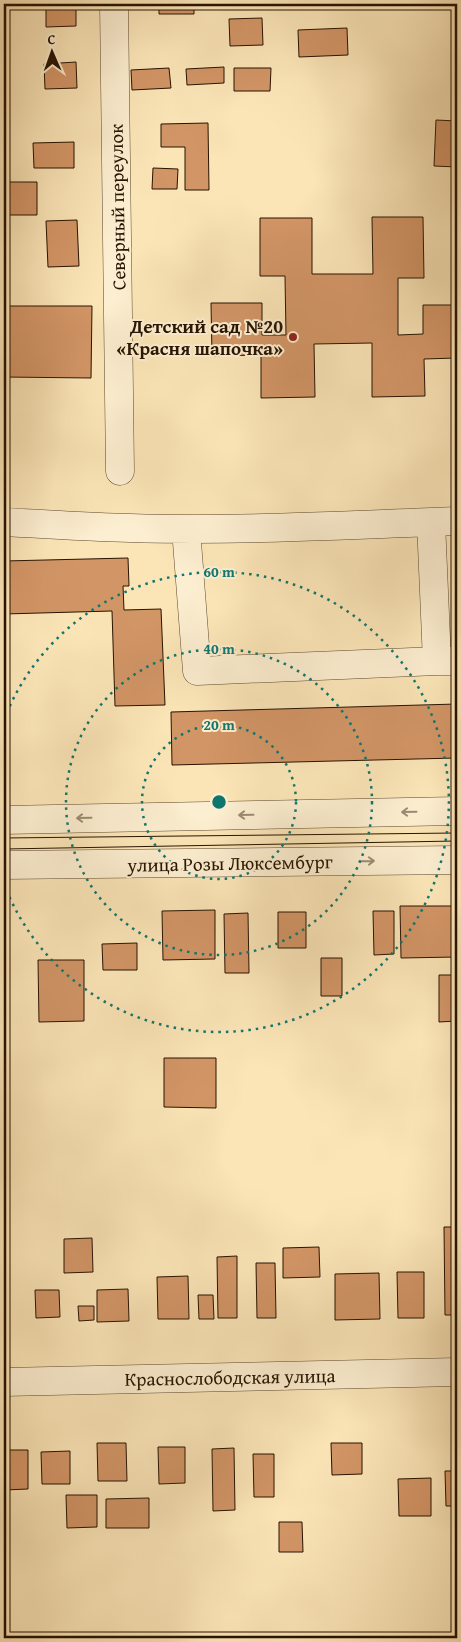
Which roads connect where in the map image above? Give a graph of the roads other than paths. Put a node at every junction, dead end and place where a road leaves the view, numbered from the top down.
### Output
1 (114, 4) edge
2 (120, 471) dead end
3 (444, 521) edge
4 (4, 522) edge
5 (186, 529) junction
6 (447, 661) edge
7 (457, 811) edge
8 (4, 820) edge
9 (457, 860) edge
10 (4, 865) edge
11 (457, 1372) edge
12 (4, 1382) edge

1 - 2 street, Северный переулок
3 - 5 street
3 - 6 street
4 - 5 street
5 - 6 street
7 -> 8 street
10 -> 9 street, улица Розы Люксембург
11 - 12 street, Краснослободская улица

